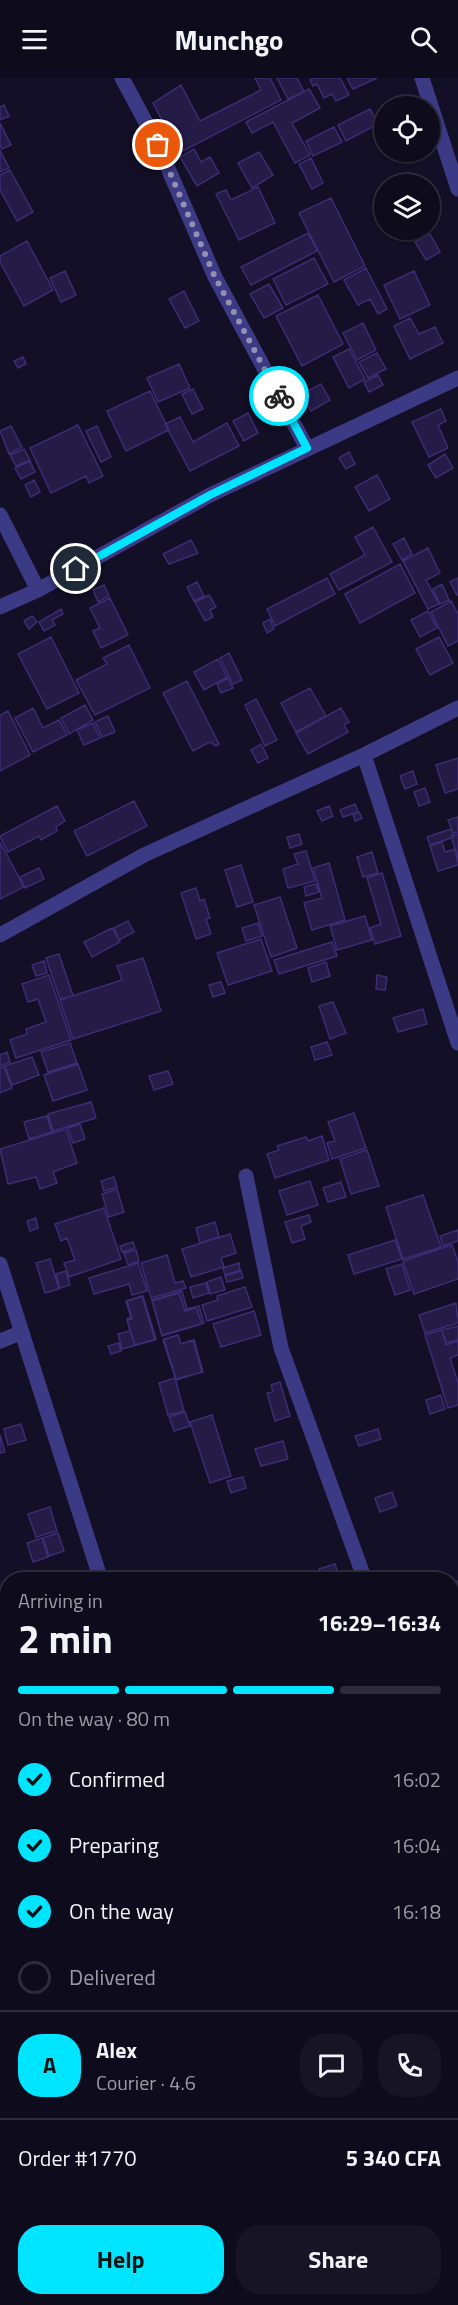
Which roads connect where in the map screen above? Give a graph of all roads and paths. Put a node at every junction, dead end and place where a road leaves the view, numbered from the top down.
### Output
1 (122, 78) edge
2 (422, 78) edge
3 (458, 189) edge
4 (458, 378) edge
5 (307, 448) junction
6 (0, 515) edge
7 (38, 590) junction
8 (0, 607) edge
9 (458, 708) edge
10 (364, 755) junction
11 (0, 935) edge
12 (458, 1043) edge
13 (246, 1176) dead end
14 (0, 1264) edge
15 (20, 1333) junction
16 (0, 1341) edge
17 (98, 1572) edge
18 (362, 1572) edge

1 - 5 street
2 - 3 street
4 - 5 street
5 - 7 street
6 - 7 street
7 - 8 street
9 - 10 street
10 - 11 street
10 - 12 street
13 - 18 street
14 - 15 street
15 - 16 street
15 - 17 street

